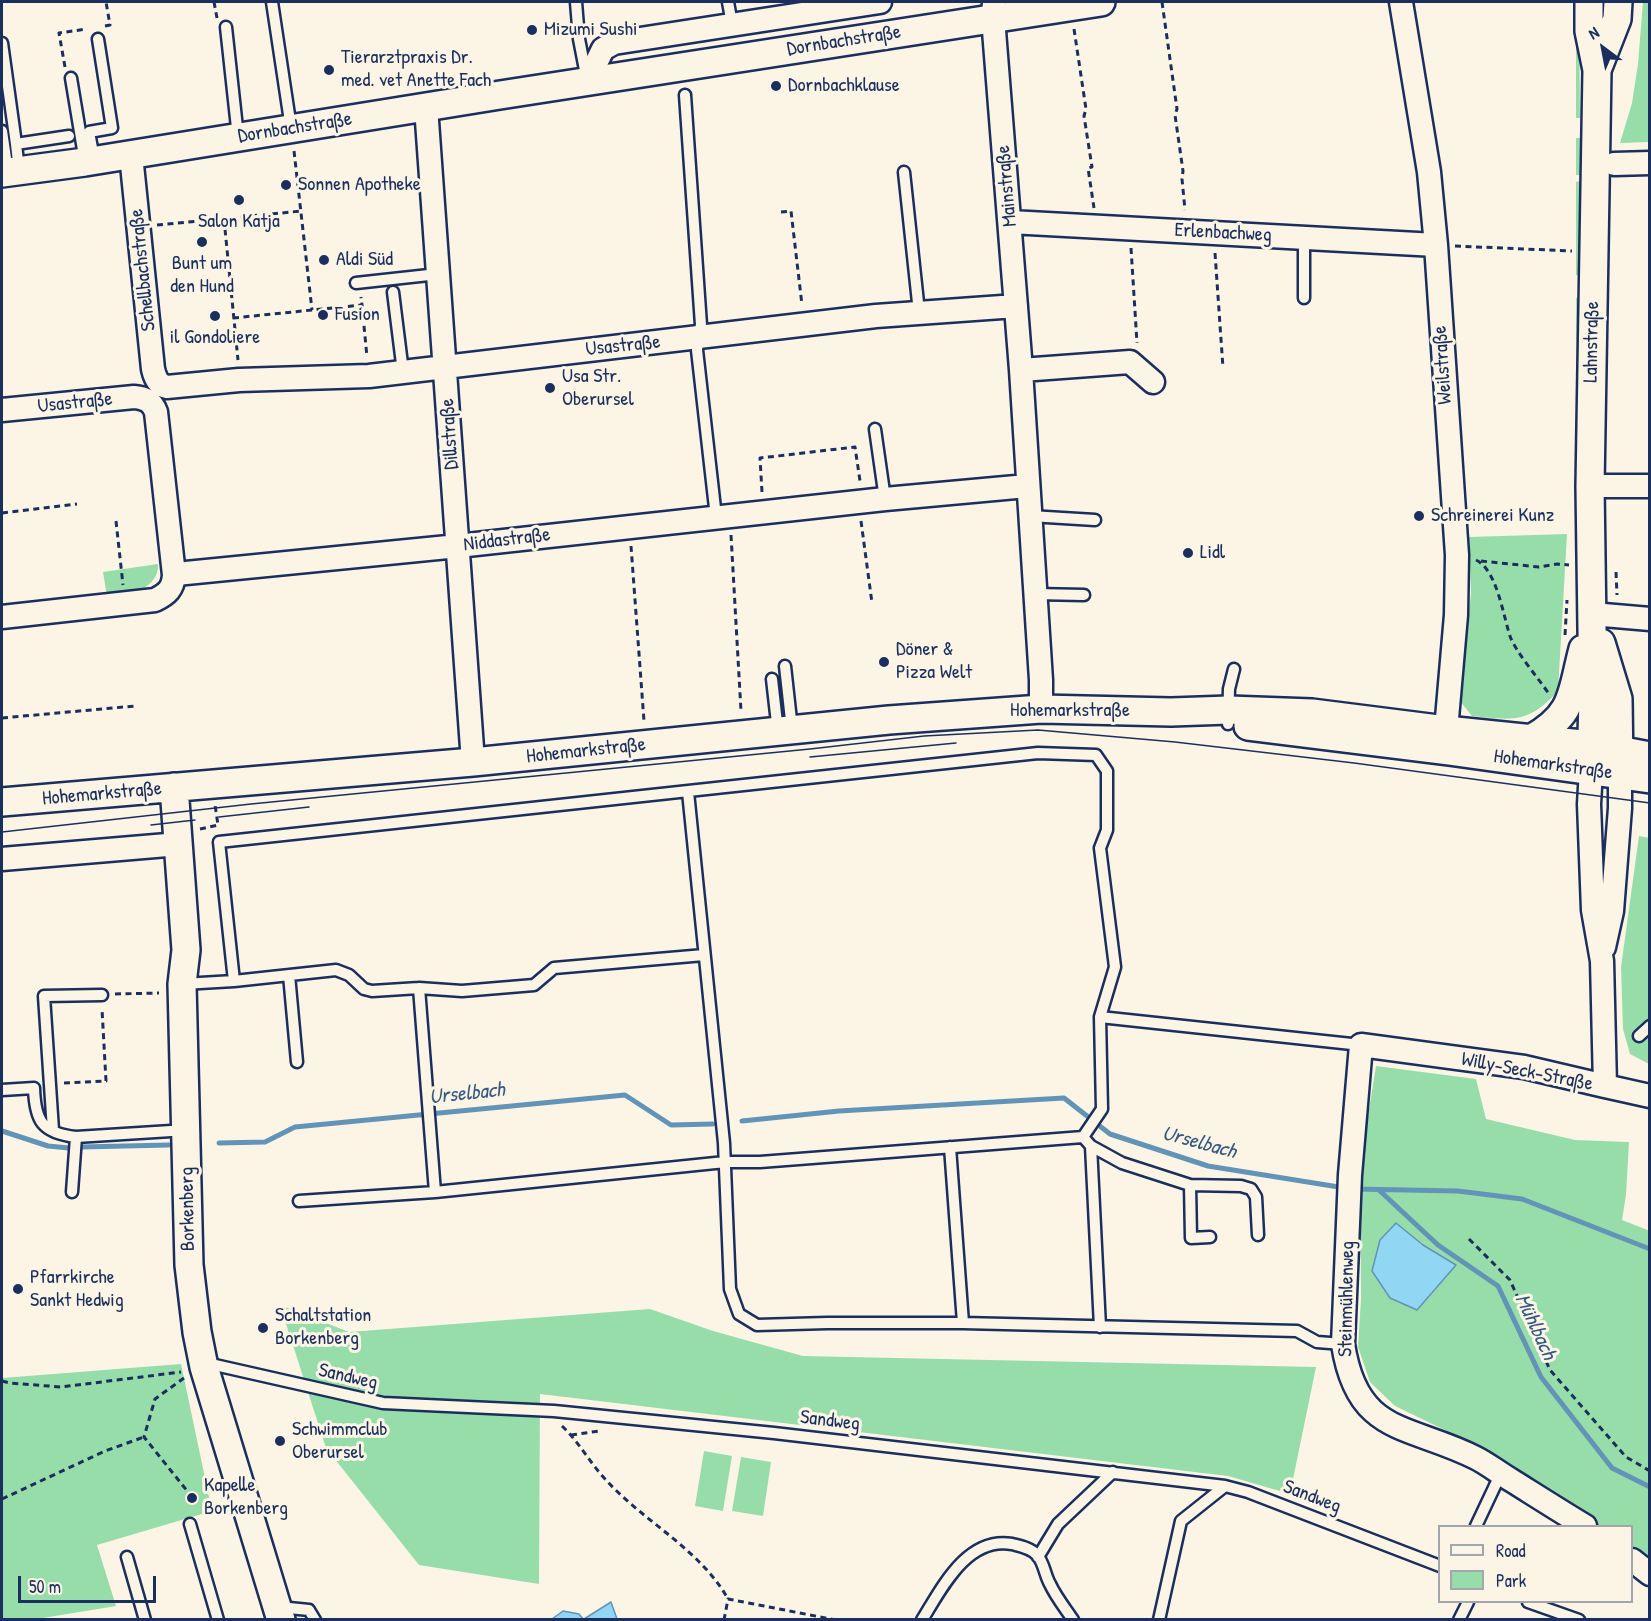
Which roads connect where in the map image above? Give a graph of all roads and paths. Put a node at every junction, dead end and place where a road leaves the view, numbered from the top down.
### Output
1 (106, 2) edge
2 (272, 2) edge
3 (576, 2) edge
4 (728, 2) edge
5 (880, 2) edge
6 (1101, 2) edge
7 (1162, 2) edge
8 (1401, 2) edge
9 (1589, 2) edge
10 (845, 4) edge
11 (1070, 7) junction
12 (1620, 7) edge
13 (994, 10) edge
14 (109, 19) dead end
15 (732, 24) junction
16 (226, 27) dead end
17 (98, 39) dead end
18 (2, 43) edge
19 (101, 64) junction
20 (1597, 70) junction
21 (68, 74) joint
22 (587, 82) junction
23 (685, 95) dead end
24 (426, 107) junction
25 (291, 129) junction
26 (2, 131) edge
27 (69, 136) dead end
28 (238, 138) junction
29 (16, 144) junction
30 (131, 155) junction
31 (89, 161) junction
32 (1650, 163) edge
33 (1614, 164) dead end
34 (9, 172) edge
35 (904, 172) dead end
36 (302, 211) junction
37 (782, 212) dead end
38 (224, 219) junction
39 (1010, 222) junction
40 (1090, 226) junction
41 (139, 227) junction
42 (1130, 228) junction
43 (1183, 231) junction
44 (1214, 233) junction
45 (1304, 238) junction
46 (1436, 245) junction
47 (1573, 251) dead end
48 (438, 274) junction
49 (356, 283) dead end
50 (393, 292) joint
51 (1304, 298) dead end
52 (362, 305) junction
53 (1016, 306) junction
54 (312, 310) junction
55 (919, 312) junction
56 (233, 318) junction
57 (804, 325) junction
58 (698, 337) junction
59 (1130, 362) junction
60 (445, 367) junction
61 (1223, 368) dead end
62 (1021, 370) junction
63 (403, 372) junction
64 (369, 376) junction
65 (239, 380) junction
66 (1153, 382) dead end
67 (154, 391) junction
68 (2, 410) edge
69 (875, 429) dead end
70 (1027, 486) junction
71 (1590, 486) junction
72 (1650, 486) edge
73 (869, 500) junction
74 (77, 504) dead end
75 (764, 512) junction
76 (2, 513) edge
77 (722, 516) junction
78 (1030, 516) junction
79 (1095, 520) dead end
80 (116, 521) dead end
81 (630, 526) junction
82 (458, 546) junction
83 (1457, 555) junction
84 (1479, 561) junction
85 (1569, 565) dead end
86 (122, 569) dead end
87 (174, 575) junction
88 (1035, 594) junction
89 (1084, 595) dead end
90 (872, 603) dead end
91 (1592, 614) junction
92 (2, 617) edge
93 (1650, 619) edge
94 (785, 666) dead end
95 (1234, 669) dead end
96 (772, 679) dead end
97 (1551, 697) dead end
98 (135, 706) dead end
99 (1041, 709) junction
100 (741, 711) dead end
101 (1228, 717) junction
102 (2, 718) edge
103 (644, 721) dead end
104 (1446, 730) junction
105 (785, 731) junction
106 (1531, 739) junction
107 (1650, 756) edge
108 (1591, 758) junction
109 (473, 762) junction
110 (1619, 762) junction
111 (1650, 780) edge
112 (216, 784) junction
113 (174, 788) junction
114 (688, 792) junction
115 (2, 802) edge
116 (179, 844) junction
117 (2, 859) edge
118 (704, 955) junction
119 (1602, 961) junction
120 (289, 975) junction
121 (234, 981) junction
122 (182, 984) junction
123 (419, 988) junction
124 (102, 995) junction
125 (1100, 1017) junction
126 (1650, 1026) edge
127 (1639, 1036) dead end
128 (1361, 1045) junction
129 (297, 1062) dead end
130 (50, 1084) junction
131 (1605, 1086) junction
132 (2, 1090) edge
133 (1650, 1096) edge
134 (53, 1130) junction
135 (187, 1130) junction
136 (1086, 1133) junction
137 (76, 1137) junction
138 (1091, 1146) junction
139 (950, 1147) junction
140 (725, 1162) junction
141 (1190, 1185) junction
142 (72, 1192) dead end
143 (435, 1192) junction
144 (299, 1201) dead end
145 (1258, 1235) dead end
146 (1210, 1237) dead end
147 (1468, 1239) dead end
148 (963, 1323) junction
149 (1100, 1327) junction
150 (1343, 1344) junction
151 (204, 1367) junction
152 (2, 1381) edge
153 (177, 1382) dead end
154 (554, 1411) junction
155 (144, 1437) junction
156 (1650, 1471) edge
157 (1113, 1472) junction
158 (1500, 1473) junction
159 (1225, 1486) junction
160 (188, 1492) dead end
161 (2, 1499) edge
162 (190, 1524) dead end
163 (1477, 1525) edge
164 (1581, 1525) edge
165 (127, 1557) dead end
166 (1038, 1557) junction
167 (1633, 1561) edge
168 (1438, 1565) edge
169 (1650, 1574) edge
170 (728, 1599) junction
171 (1468, 1603) edge
172 (1531, 1603) edge
173 (279, 1613) edge
174 (146, 1620) edge
175 (218, 1620) edge
176 (315, 1620) edge
177 (724, 1620) edge
178 (836, 1620) edge
179 (922, 1620) edge
180 (1073, 1620) edge
181 (1159, 1620) edge
182 (1459, 1620) edge
183 (1579, 1620) edge

1 - 14 path
2 - 25 lane
3 - 22 lane
4 - 15 lane
5 - 10 street, Dornbachstraße
6 - 11 street, Dornbachstraße
7 - 43 path
8 - 46 street, Weilstraße
9 - 20 street, Lahnstraße
10 - 15 street, Dornbachstraße
11 - 13 street, Dornbachstraße
11 - 40 path
12 - 20 street, Lahnstraße
13 - 22 street, Dornbachstraße
13 - 39 street, Mainstraße
15 - 22 street, Dornbachstraße
16 - 28 lane
17 - 19 lane
18 - 29 lane
19 - 21 path
19 - 31 lane
20 - 71 street, Lahnstraße
21 - 31 lane
22 - 24 street, Dornbachstraße
23 - 58 lane
24 - 25 street, Dornbachstraße
24 - 48 street, Dillstraße
25 - 28 street, Dornbachstraße
25 - 36 path
26 - 34 lane
27 - 29 lane
28 - 30 street, Dornbachstraße
29 - 34 lane
30 - 31 street, Dornbachstraße
30 - 41 street, Schellbachstraße
31 - 34 street, Dornbachstraße
32 - 33 street
35 - 55 lane
36 - 38 path
36 - 54 path
37 - 57 path
38 - 41 path
38 - 56 path
39 - 40 street, Erlenbachweg
39 - 53 street, Mainstraße
40 - 42 street, Erlenbachweg
41 - 67 street, Schellbachstraße
42 - 43 street, Erlenbachweg
42 - 59 path
43 - 44 street, Erlenbachweg
44 - 45 street, Erlenbachweg
44 - 61 path
45 - 46 street, Erlenbachweg
45 - 51 lane
46 - 47 path
46 - 83 street, Weilstraße
48 - 49 lane
48 - 60 street, Dillstraße
50 - 52 path
50 - 63 lane
52 - 54 path
52 - 64 path
53 - 55 street, Usastraße
53 - 62 street, Mainstraße
54 - 56 path
55 - 57 street, Usastraße
56 - 65 path
57 - 58 street, Usastraße
58 - 60 street, Usastraße
58 - 77 lane
59 - 62 street
59 - 66 street
60 - 63 street, Usastraße
60 - 82 street, Dillstraße
62 - 70 street, Mainstraße
63 - 64 street, Usastraße
64 - 65 street, Usastraße
65 - 67 street, Usastraße
67 - 68 street, Usastraße
67 - 87 street, Schellbachstraße
69 - 73 lane
70 - 73 street, Niddastraße
70 - 78 street, Mainstraße
71 - 72 street
71 - 91 street, Lahnstraße
73 - 75 street, Niddastraße
73 - 75 path
73 - 90 path
74 - 76 path
75 - 77 street, Niddastraße
77 - 81 street, Niddastraße
77 - 100 path
78 - 79 lane
78 - 88 street, Mainstraße
80 - 86 path
81 - 82 street, Niddastraße
81 - 103 path
82 - 87 street, Niddastraße
82 - 109 street, Dillstraße
83 - 84 path
83 - 104 street, Weilstraße
84 - 85 path
84 - 97 path
87 - 92 street
88 - 89 lane
88 - 99 street, Mainstraße
91 - 93 street
91 - 106 street, Lahnstraße
91 - 108 street, Lahnstraße
91 - 110 street, Lahnstraße
94 - 105 lane
95 - 101 lane
96 - 105 lane
98 - 102 path
99 - 101 street, Hohemarkstraße
99 - 105 street, Hohemarkstraße
101 - 104 street, Hohemarkstraße
101 - 108 street, Hohemarkstraße
104 - 106 street, Hohemarkstraße
105 - 109 street, Hohemarkstraße
106 - 108 street, Hohemarkstraße
107 - 110 street, Hohemarkstraße
108 - 110 street, Hohemarkstraße
108 - 119 street, Willy-Seck-Straße
109 - 112 street, Hohemarkstraße
110 - 111 street, Hohemarkstraße
110 - 119 street, Willy-Seck-Straße
112 - 113 street, Hohemarkstraße
112 - 116 path
113 - 115 street, Hohemarkstraße
113 - 116 street, Borkenberg
114 - 118 lane
114 - 121 lane
114 - 125 lane
116 - 117 street
116 - 122 street, Borkenberg
118 - 123 lane
118 - 140 lane
119 - 131 street, Willy-Seck-Straße
120 - 121 lane
120 - 123 lane
120 - 129 lane
121 - 122 lane
122 - 124 path
122 - 135 street, Borkenberg
123 - 143 lane
124 - 130 path
124 - 130 lane
125 - 128 lane
125 - 136 lane
126 - 127 lane
128 - 131 street, Willy-Seck-Straße
128 - 150 street, Steinmühlenweg
130 - 134 lane
131 - 133 street
132 - 134 lane
134 - 137 lane
135 - 137 lane
135 - 151 street, Borkenberg
136 - 138 lane
136 - 139 lane
137 - 142 lane
138 - 141 lane
138 - 149 lane
139 - 140 lane
139 - 148 lane
140 - 143 lane
140 - 148 lane
141 - 145 lane
141 - 146 lane
143 - 144 lane
147 - 156 path
148 - 149 lane
149 - 150 lane
150 - 158 street, Steinmühlenweg
151 - 152 path
151 - 154 lane, Sandweg
151 - 173 street, Borkenberg
153 - 155 path
154 - 157 lane, Sandweg
154 - 170 path
155 - 160 path
155 - 161 path
157 - 159 lane, Sandweg
157 - 166 lane
158 - 163 lane
158 - 164 street, Steinmühlenweg
159 - 168 lane, Sandweg
159 - 181 lane
162 - 175 lane
165 - 174 lane
166 - 179 lane
166 - 180 lane
167 - 169 street
170 - 177 path
170 - 178 path
171 - 182 lane
172 - 183 lane
173 - 176 lane

